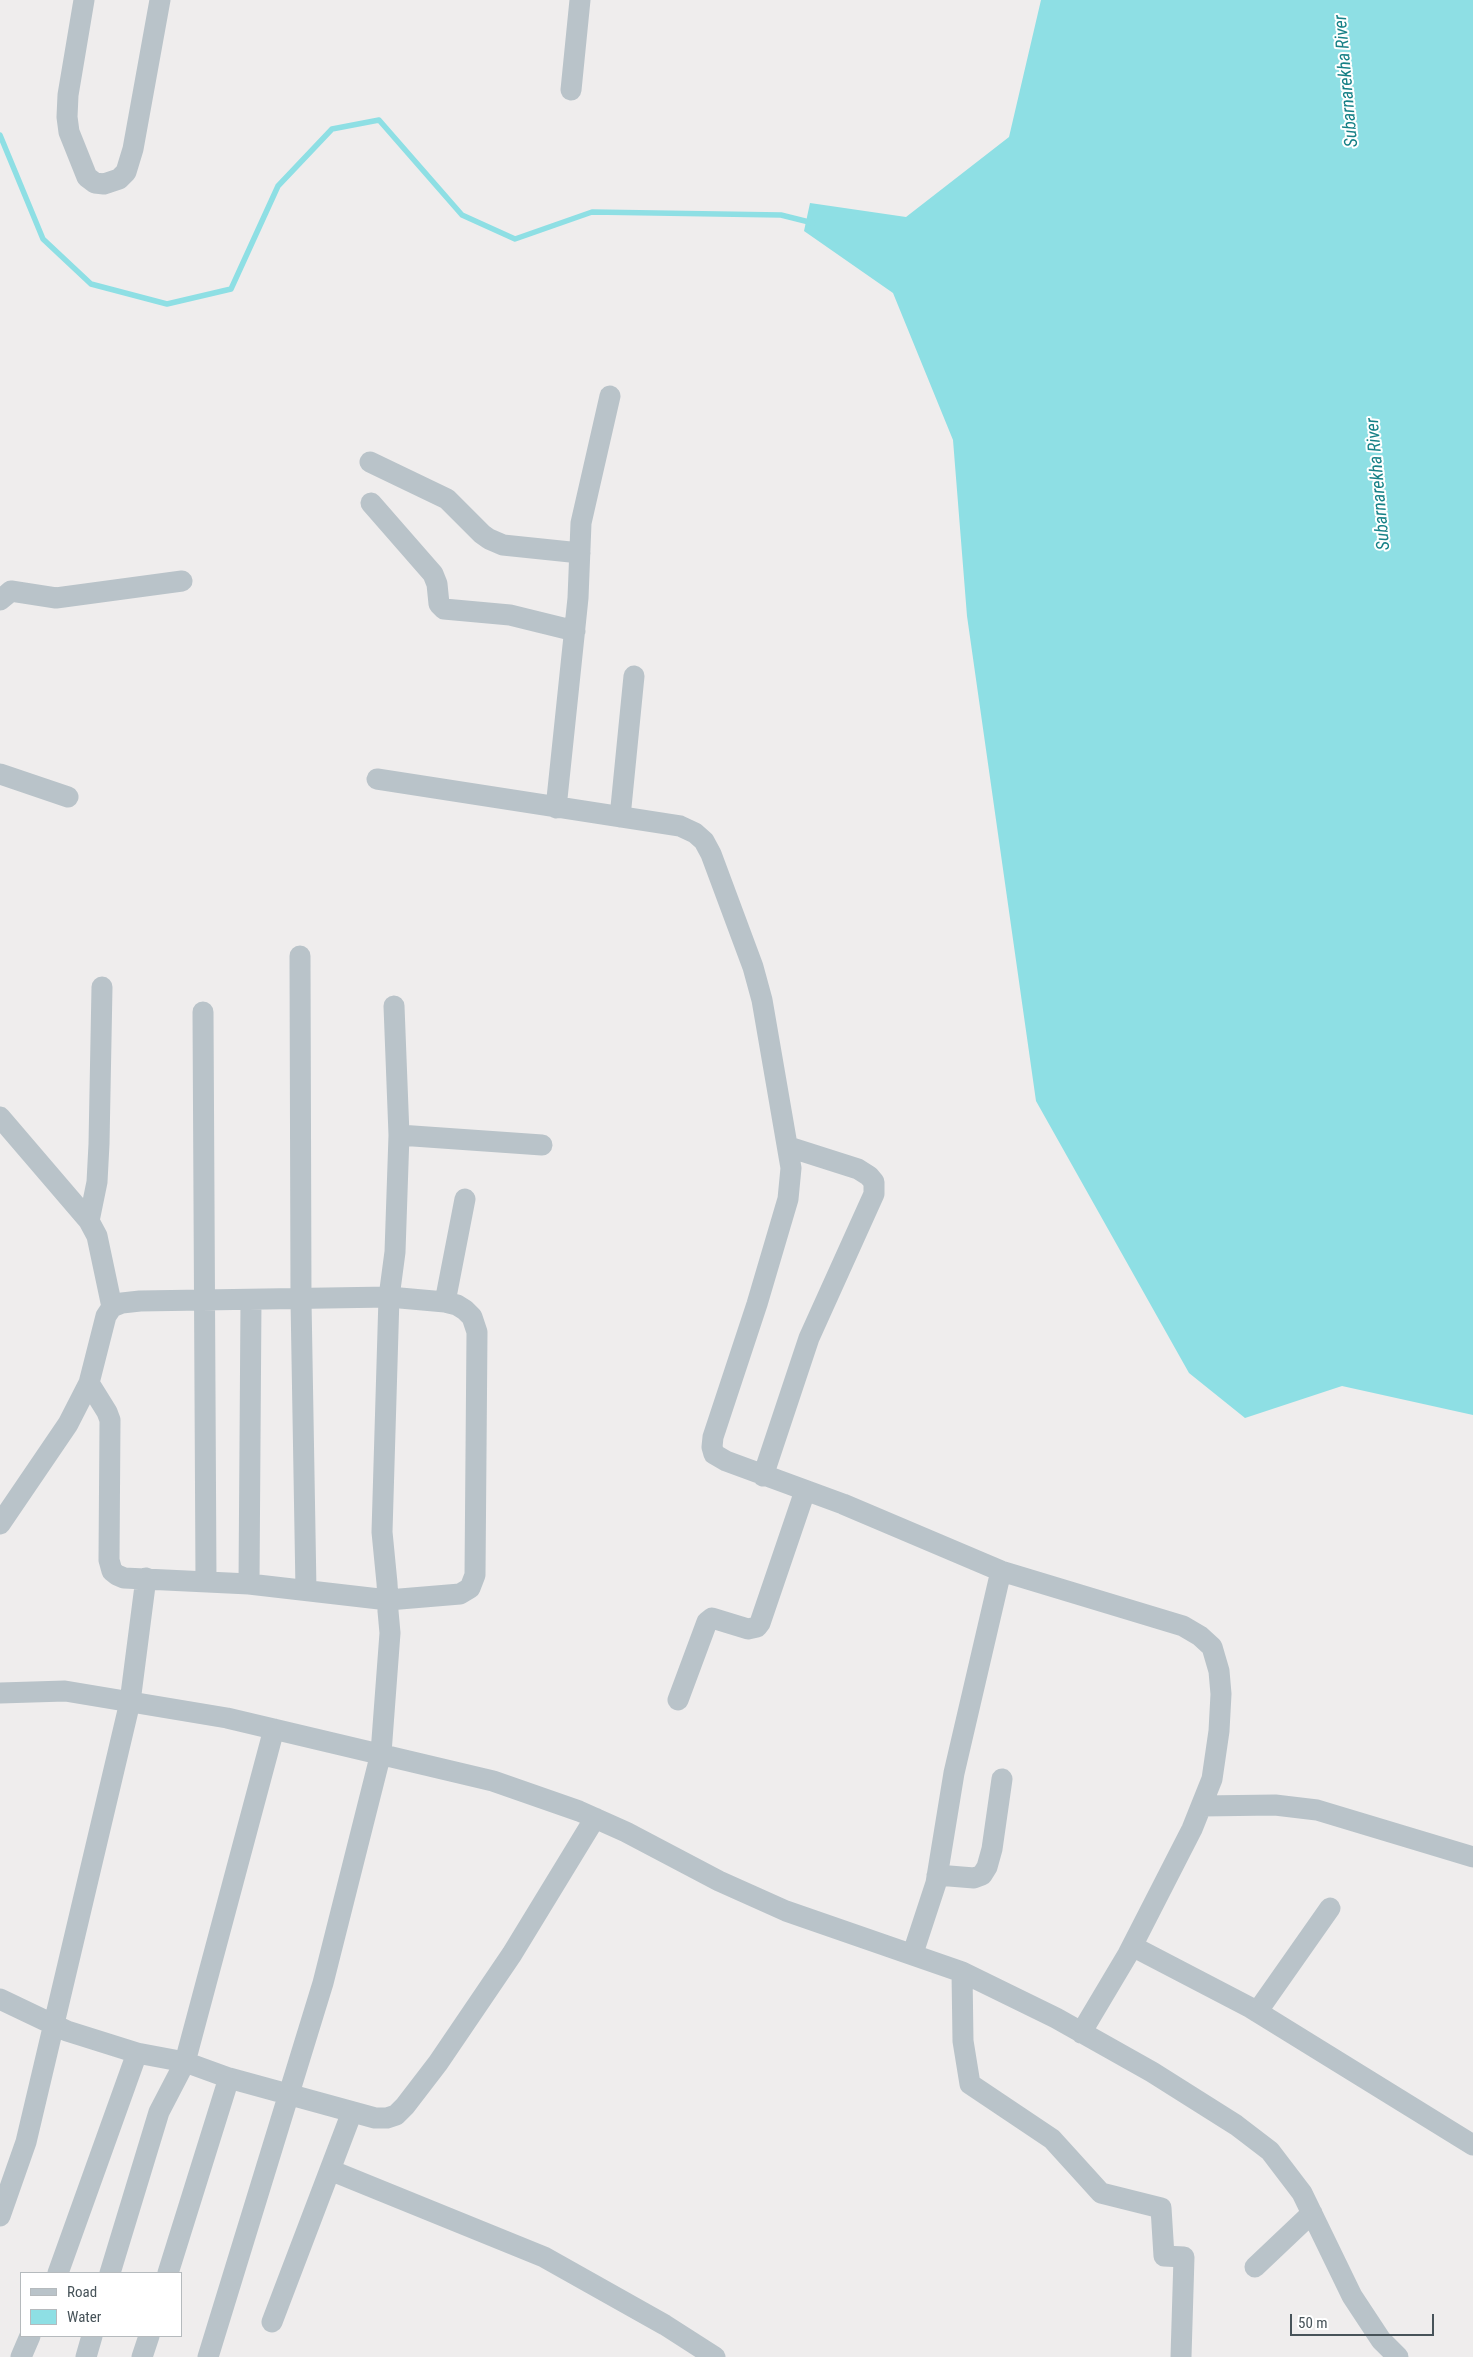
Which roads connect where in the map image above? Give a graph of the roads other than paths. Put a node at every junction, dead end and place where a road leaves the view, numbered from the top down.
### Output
1 (84, 0) edge
2 (160, 0) edge
3 (580, 0) edge
4 (571, 90) dead end
5 (610, 396) dead end
6 (370, 462) dead end
7 (372, 503) dead end
8 (580, 553) junction
9 (182, 581) dead end
10 (0, 600) edge
11 (575, 631) junction
12 (634, 676) dead end
13 (0, 774) edge
14 (377, 779) dead end
15 (68, 797) dead end
16 (556, 808) junction
17 (620, 817) junction
18 (300, 956) dead end
19 (102, 987) dead end
20 (394, 1006) dead end
21 (203, 1012) dead end
22 (0, 1117) edge
23 (399, 1135) junction
24 (542, 1145) dead end
25 (788, 1147) junction
26 (465, 1199) dead end
27 (89, 1221) junction
28 (389, 1297) junction
29 (251, 1300) junction
30 (300, 1300) junction
31 (203, 1301) junction
32 (446, 1302) junction
33 (112, 1307) junction
34 (89, 1383) junction
35 (763, 1476) junction
36 (805, 1491) junction
37 (0, 1524) edge
38 (1000, 1571) junction
39 (146, 1578) junction
40 (206, 1581) junction
41 (249, 1584) junction
42 (306, 1590) junction
43 (388, 1600) junction
44 (0, 1693) edge
45 (678, 1700) dead end
46 (130, 1702) junction
47 (274, 1729) junction
48 (380, 1753) junction
49 (1002, 1779) dead end
50 (1202, 1806) junction
51 (594, 1818) junction
52 (1473, 1857) edge
53 (938, 1875) junction
54 (1330, 1908) dead end
55 (1132, 1946) junction
56 (913, 1953) junction
57 (962, 1972) junction
58 (0, 1999) edge
59 (1257, 2012) junction
60 (55, 2026) junction
61 (1082, 2033) junction
62 (136, 2053) junction
63 (185, 2062) junction
64 (229, 2078) junction
65 (290, 2095) junction
66 (352, 2112) junction
67 (1473, 2145) edge
68 (330, 2170) junction
69 (1312, 2213) junction
70 (0, 2216) edge
71 (1255, 2267) dead end
72 (58, 2272) edge
73 (110, 2272) edge
74 (168, 2272) edge
75 (272, 2322) dead end
76 (30, 2337) edge
77 (92, 2337) edge
78 (149, 2337) edge
79 (21, 2357) edge
80 (86, 2357) edge
81 (142, 2357) edge
82 (208, 2357) edge
83 (715, 2357) edge
84 (1181, 2357) edge
85 (1398, 2357) edge

1 - 2 street
3 - 4 street
5 - 8 street
6 - 8 street
7 - 11 street
8 - 11 street
9 - 10 street
11 - 16 street
12 - 17 street
13 - 15 street
14 - 16 street
16 - 17 street
17 - 25 street
18 - 30 street
19 - 27 street
20 - 23 street
21 - 31 street
22 - 27 street
23 - 24 street
23 - 28 street
25 - 35 street
25 - 35 street
26 - 32 street
27 - 33 street
28 - 30 street
28 - 32 street
28 - 43 street
29 - 30 street
29 - 31 street
29 - 41 street
30 - 42 street
31 - 33 street
31 - 40 street
32 - 43 street
33 - 34 street
34 - 37 street
34 - 39 street
35 - 36 street
36 - 38 street
36 - 45 street
38 - 50 street
38 - 53 street
39 - 40 street
39 - 46 street
40 - 41 street
41 - 42 street
42 - 43 street
43 - 48 street
44 - 46 street
46 - 47 street
46 - 60 street
47 - 48 street
47 - 63 street
48 - 51 street
48 - 65 street
49 - 53 street
50 - 52 street
50 - 55 street
51 - 56 street
51 - 66 street
53 - 56 street
54 - 59 street
55 - 59 street
55 - 61 street
56 - 57 street
57 - 61 street
57 - 84 street
58 - 60 street
59 - 67 street
60 - 62 street
60 - 70 street
61 - 69 street
62 - 63 street
62 - 72 street
63 - 64 street
63 - 73 street
64 - 65 street
64 - 74 street
65 - 66 street
65 - 82 street
66 - 68 street
68 - 75 street
68 - 83 street
69 - 71 street
69 - 85 street
76 - 79 street
77 - 80 street
78 - 81 street

